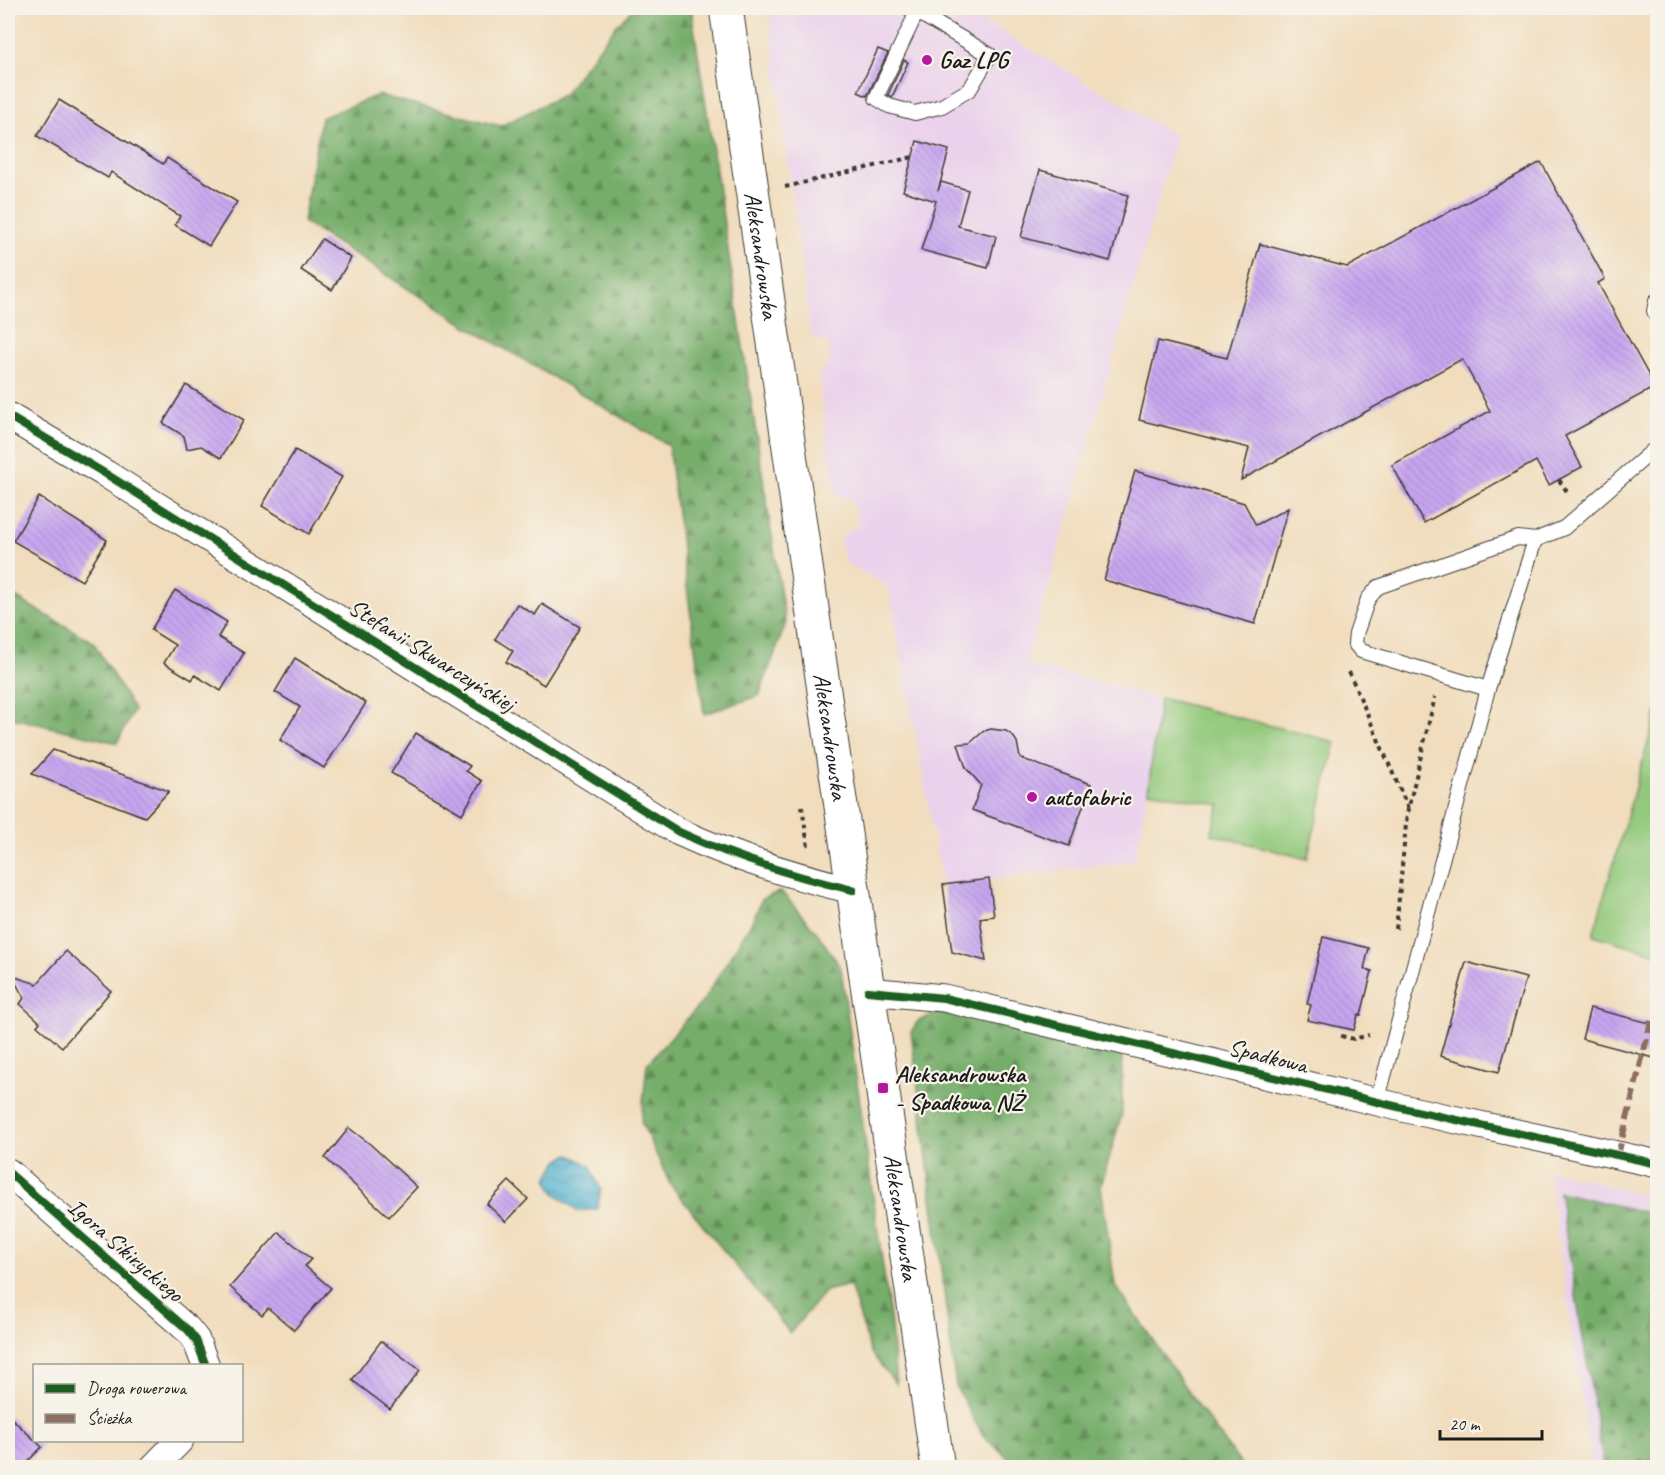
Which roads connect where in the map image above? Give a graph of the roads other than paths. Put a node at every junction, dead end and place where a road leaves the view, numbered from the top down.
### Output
1 (726, 8) edge
2 (913, 10) edge
3 (1658, 300) edge
4 (1658, 318) edge
5 (8, 416) edge
6 (1658, 447) edge
7 (1535, 540) junction
8 (1488, 689) junction
9 (853, 890) junction
10 (868, 991) junction
11 (1377, 1102) junction
12 (1658, 1164) edge
13 (8, 1172) edge
14 (206, 1364) edge
15 (178, 1442) edge
16 (153, 1467) edge
17 (938, 1467) edge

1 - 9 main road, Aleksandrowska
2 - 2 lane
3 - 4 lane
5 - 9 street, Stefanii Skwarczyńskiej
6 - 7 lane
7 - 8 lane
7 - 8 lane
8 - 11 lane
9 - 10 main road, Aleksandrowska
10 - 11 street, Spadkowa
10 - 17 main road, Aleksandrowska
11 - 12 street, Spadkowa
13 - 14 street, Igora Sikiryckiego
15 - 16 street

